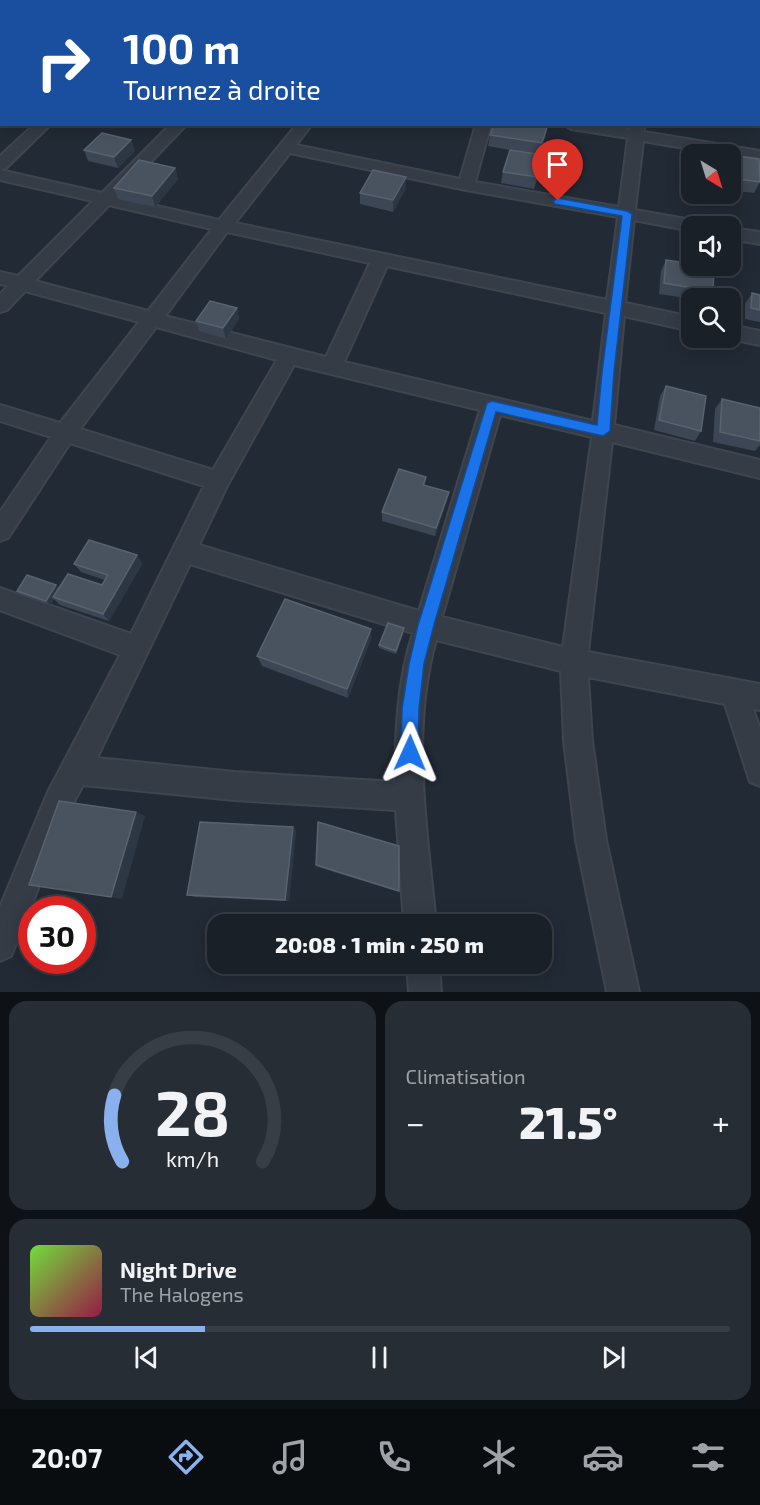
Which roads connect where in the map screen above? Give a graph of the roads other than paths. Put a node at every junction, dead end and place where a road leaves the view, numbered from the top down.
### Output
1 (42, 126) edge
2 (178, 126) edge
3 (303, 126) edge
4 (483, 126) edge
5 (597, 126) edge
6 (636, 129) edge
7 (286, 148) junction
8 (760, 156) edge
9 (0, 165) edge
10 (0, 175) edge
11 (466, 185) junction
12 (106, 199) junction
13 (627, 214) junction
14 (681, 223) edge
15 (223, 226) junction
16 (741, 235) edge
17 (760, 238) edge
18 (381, 260) junction
19 (0, 278) edge
20 (21, 283) junction
21 (0, 305) edge
22 (616, 309) junction
23 (151, 320) junction
24 (681, 322) edge
25 (741, 334) edge
26 (760, 338) edge
27 (289, 357) junction
28 (332, 366) junction
29 (492, 406) junction
30 (0, 413) edge
31 (603, 431) junction
32 (65, 433) junction
33 (760, 469) edge
34 (218, 481) junction
35 (0, 531) edge
36 (182, 551) junction
37 (0, 599) edge
38 (426, 625) junction
39 (135, 648) junction
40 (574, 662) junction
41 (747, 695) edge
42 (77, 770) junction
43 (760, 772) edge
44 (409, 797) junction
45 (419, 914) edge
46 (0, 945) edge
47 (424, 974) edge
48 (425, 992) edge
49 (623, 992) edge

1 - 9 street
2 - 12 street
3 - 7 street
4 - 11 street
5 - 6 street
6 - 8 street
6 - 13 street
7 - 11 street
7 - 15 street
10 - 12 street
11 - 13 street
12 - 15 street
12 - 20 street
13 - 14 street
13 - 22 street
15 - 18 street
15 - 23 street
16 - 17 street
18 - 22 street
18 - 28 street
19 - 20 street
20 - 21 street
20 - 23 street
22 - 24 street
22 - 31 street
23 - 27 street
23 - 32 street
25 - 26 street
27 - 28 street
27 - 34 street
28 - 29 street
29 - 31 street
29 - 38 street
30 - 32 street
31 - 33 street
31 - 40 street
32 - 34 street
32 - 35 street
34 - 36 street
36 - 38 street
36 - 39 street
37 - 39 street
38 - 40 street
38 - 44 street
39 - 42 street
40 - 41 street
40 - 49 street
41 - 43 street
42 - 44 street
42 - 46 street
44 - 45 street
47 - 48 street

